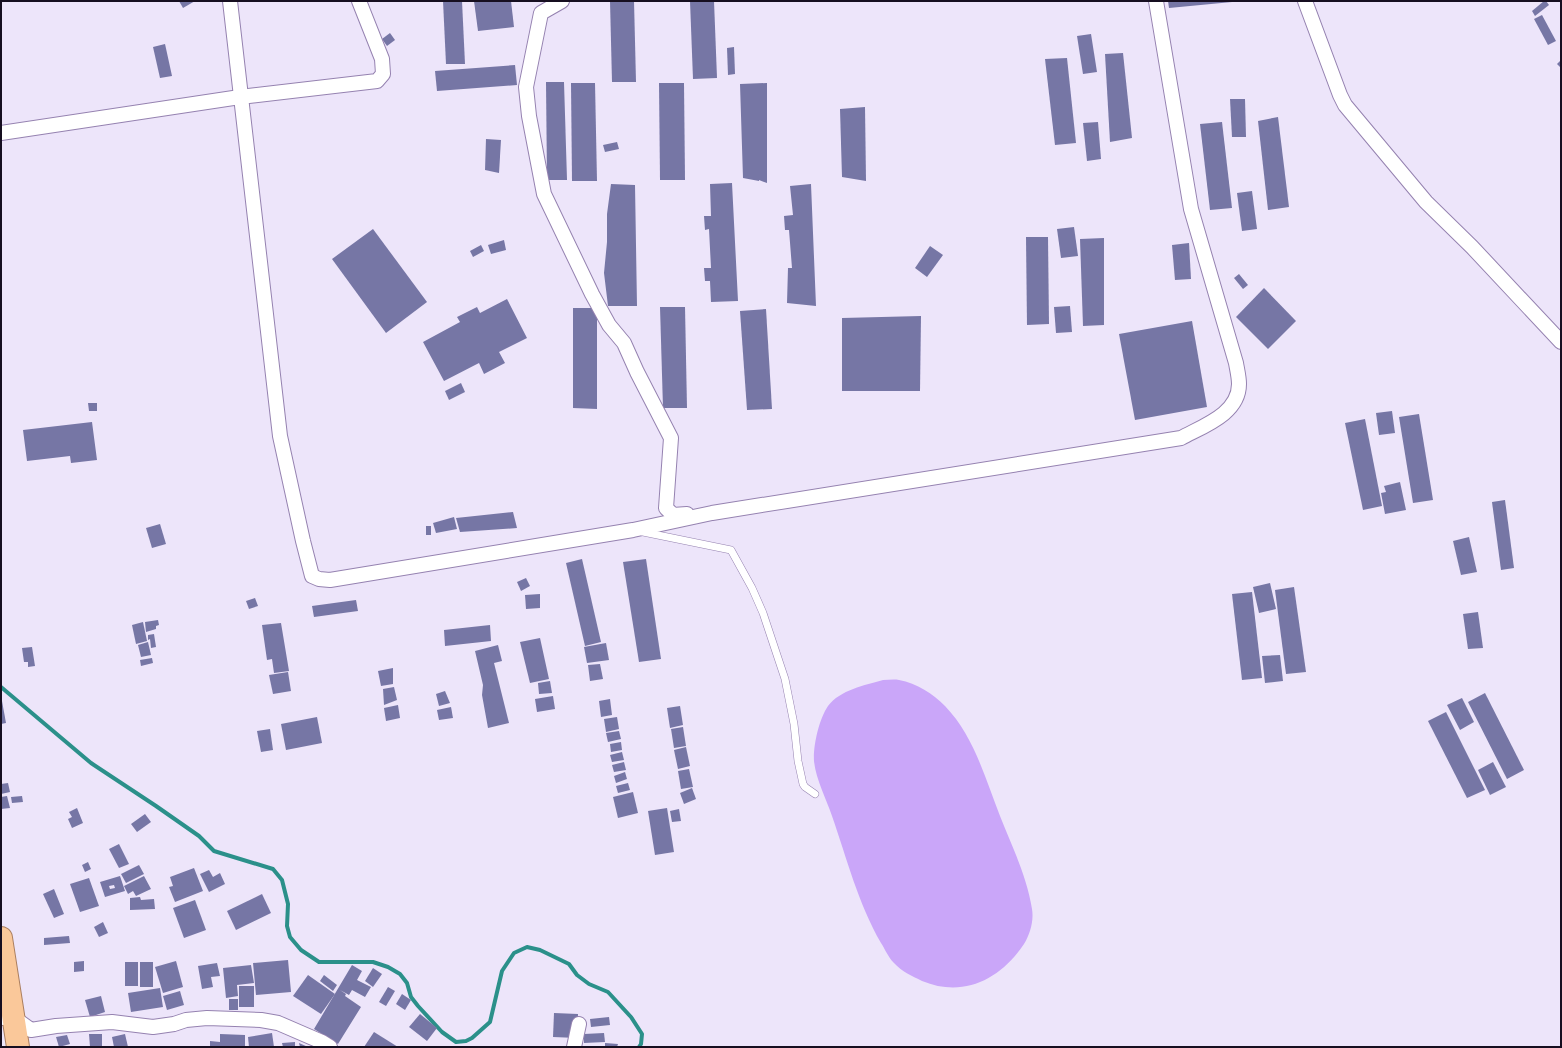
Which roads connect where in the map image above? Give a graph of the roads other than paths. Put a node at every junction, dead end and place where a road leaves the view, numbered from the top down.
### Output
1 (230, 1) edge
2 (358, 1) edge
3 (562, 1) edge
4 (1156, 1) edge
5 (1305, 1) edge
6 (240, 97) junction
7 (1, 133) edge
8 (1561, 342) edge
9 (712, 513) junction
10 (633, 530) junction
11 (815, 794) dead end
12 (1, 938) edge
13 (7, 1017) edge
14 (579, 1024) dead end
15 (18, 1047) edge
16 (330, 1047) edge
17 (574, 1047) edge

1 - 6 street
2 - 6 street
3 - 9 street
4 - 9 street
5 - 8 street
6 - 7 street
6 - 10 street
9 - 10 street
10 - 11 lane
12 - 13 highway
13 - 15 highway
13 - 16 street
14 - 17 street

